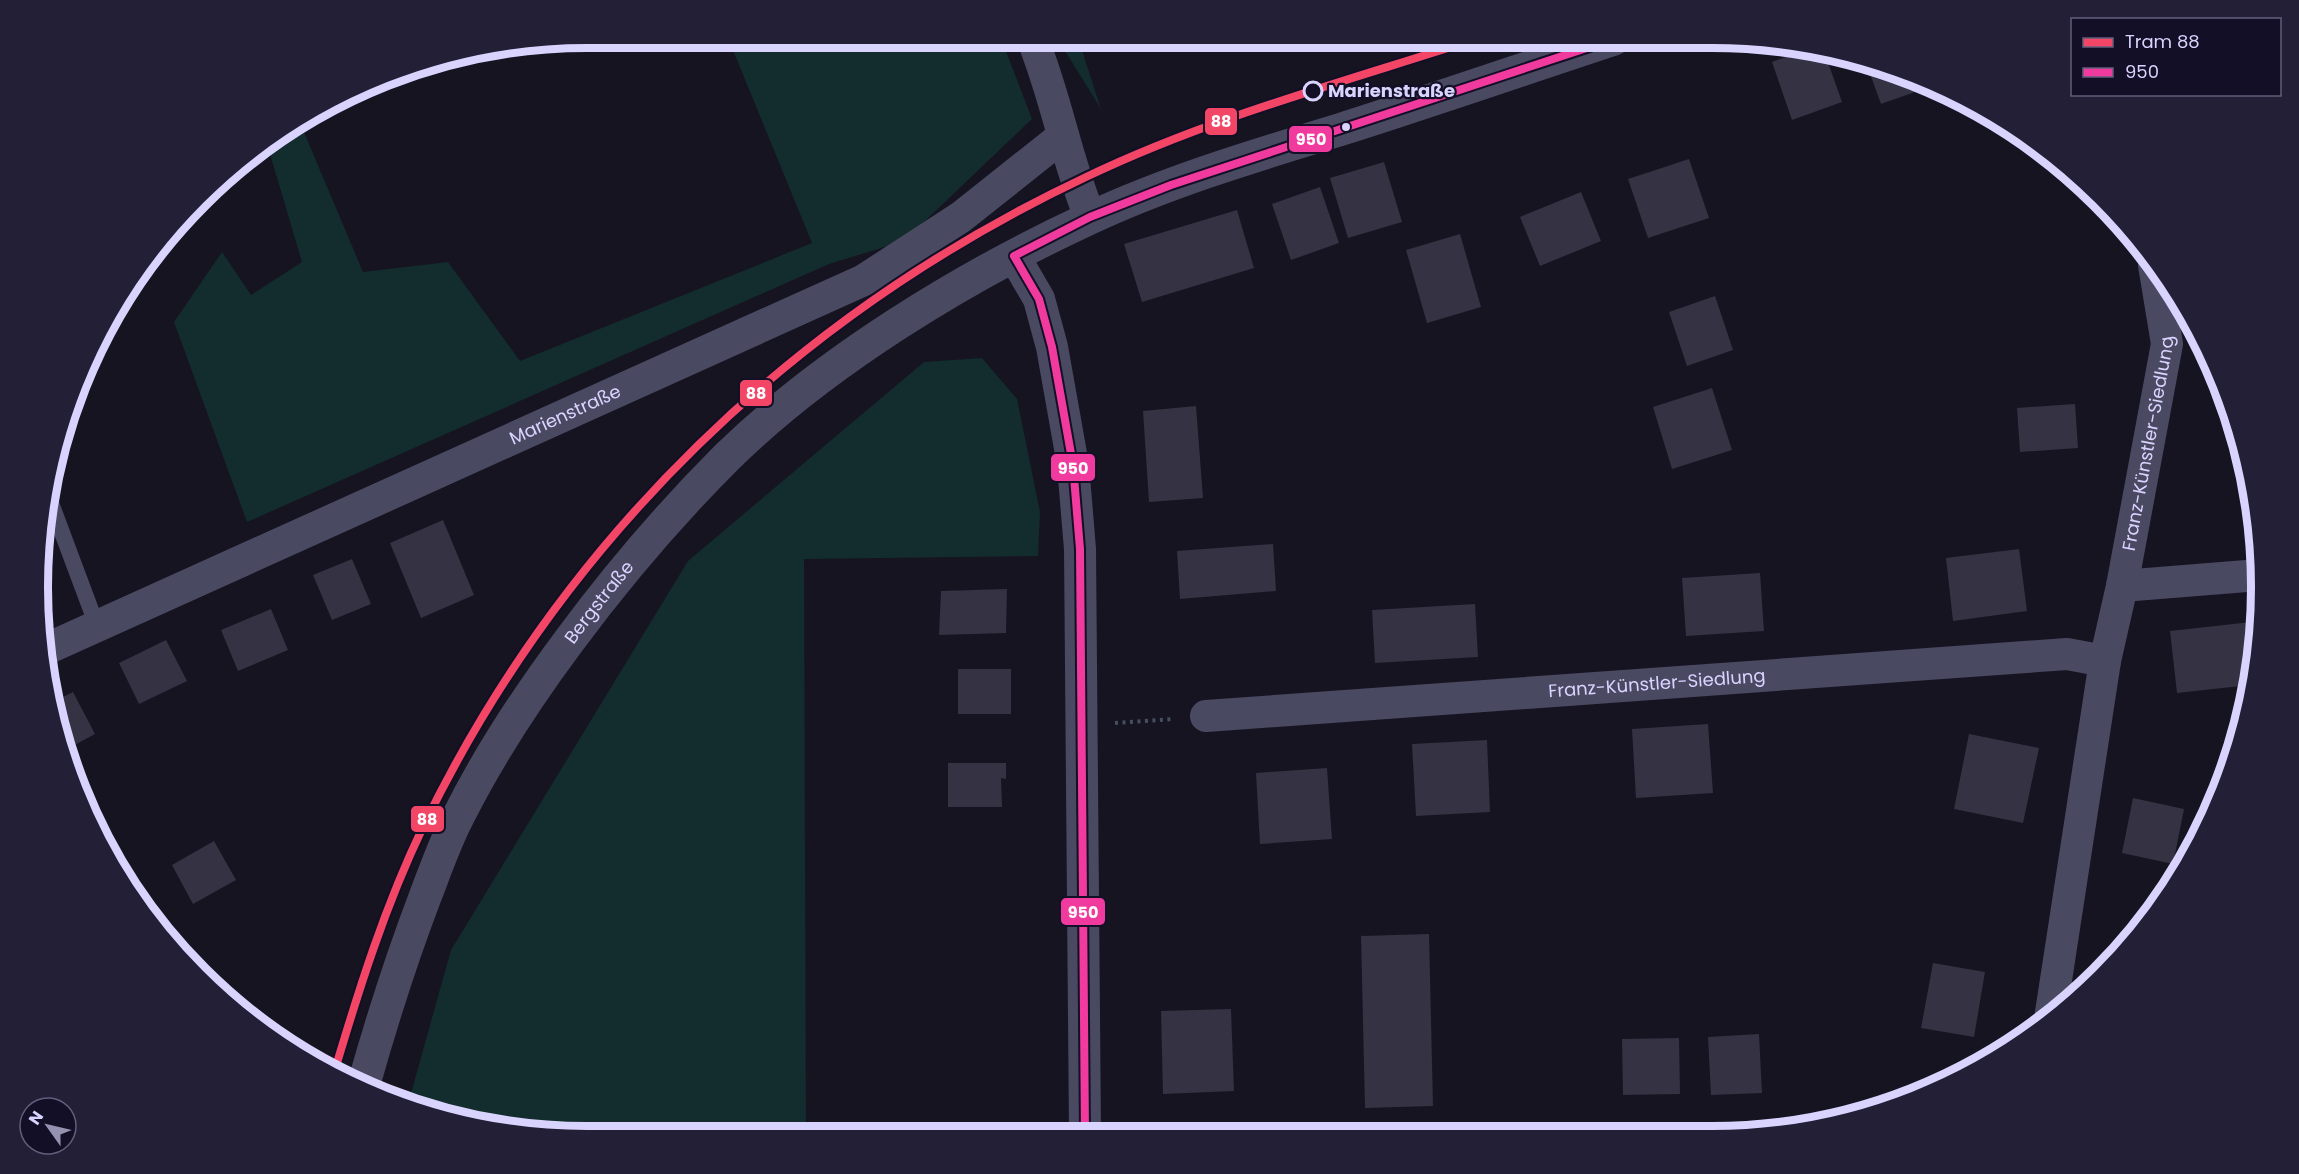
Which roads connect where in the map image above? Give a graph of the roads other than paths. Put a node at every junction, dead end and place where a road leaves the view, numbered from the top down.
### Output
1 (1036, 48) edge
2 (1587, 48) edge
3 (1063, 136) junction
4 (1090, 218) junction
5 (1014, 256) junction
6 (2157, 284) edge
7 (54, 511) edge
8 (2251, 576) edge
9 (2122, 586) junction
10 (97, 626) junction
11 (52, 647) edge
12 (2105, 661) junction
13 (1192, 717) road end
14 (2052, 1005) edge
15 (366, 1078) edge
16 (1085, 1126) edge

1 - 3 street
2 - 4 street
3 - 4 street
3 - 10 street, Marienstraße
4 - 5 street
5 - 15 street, Bergstraße
5 - 16 street
6 - 9 street, Franz-Künstler-Siedlung
7 - 10 lane
8 - 9 street
9 - 12 street, Franz-Künstler-Siedlung
10 - 11 street, Marienstraße
12 - 13 street, Franz-Künstler-Siedlung
12 - 14 street, Franz-Künstler-Siedlung

